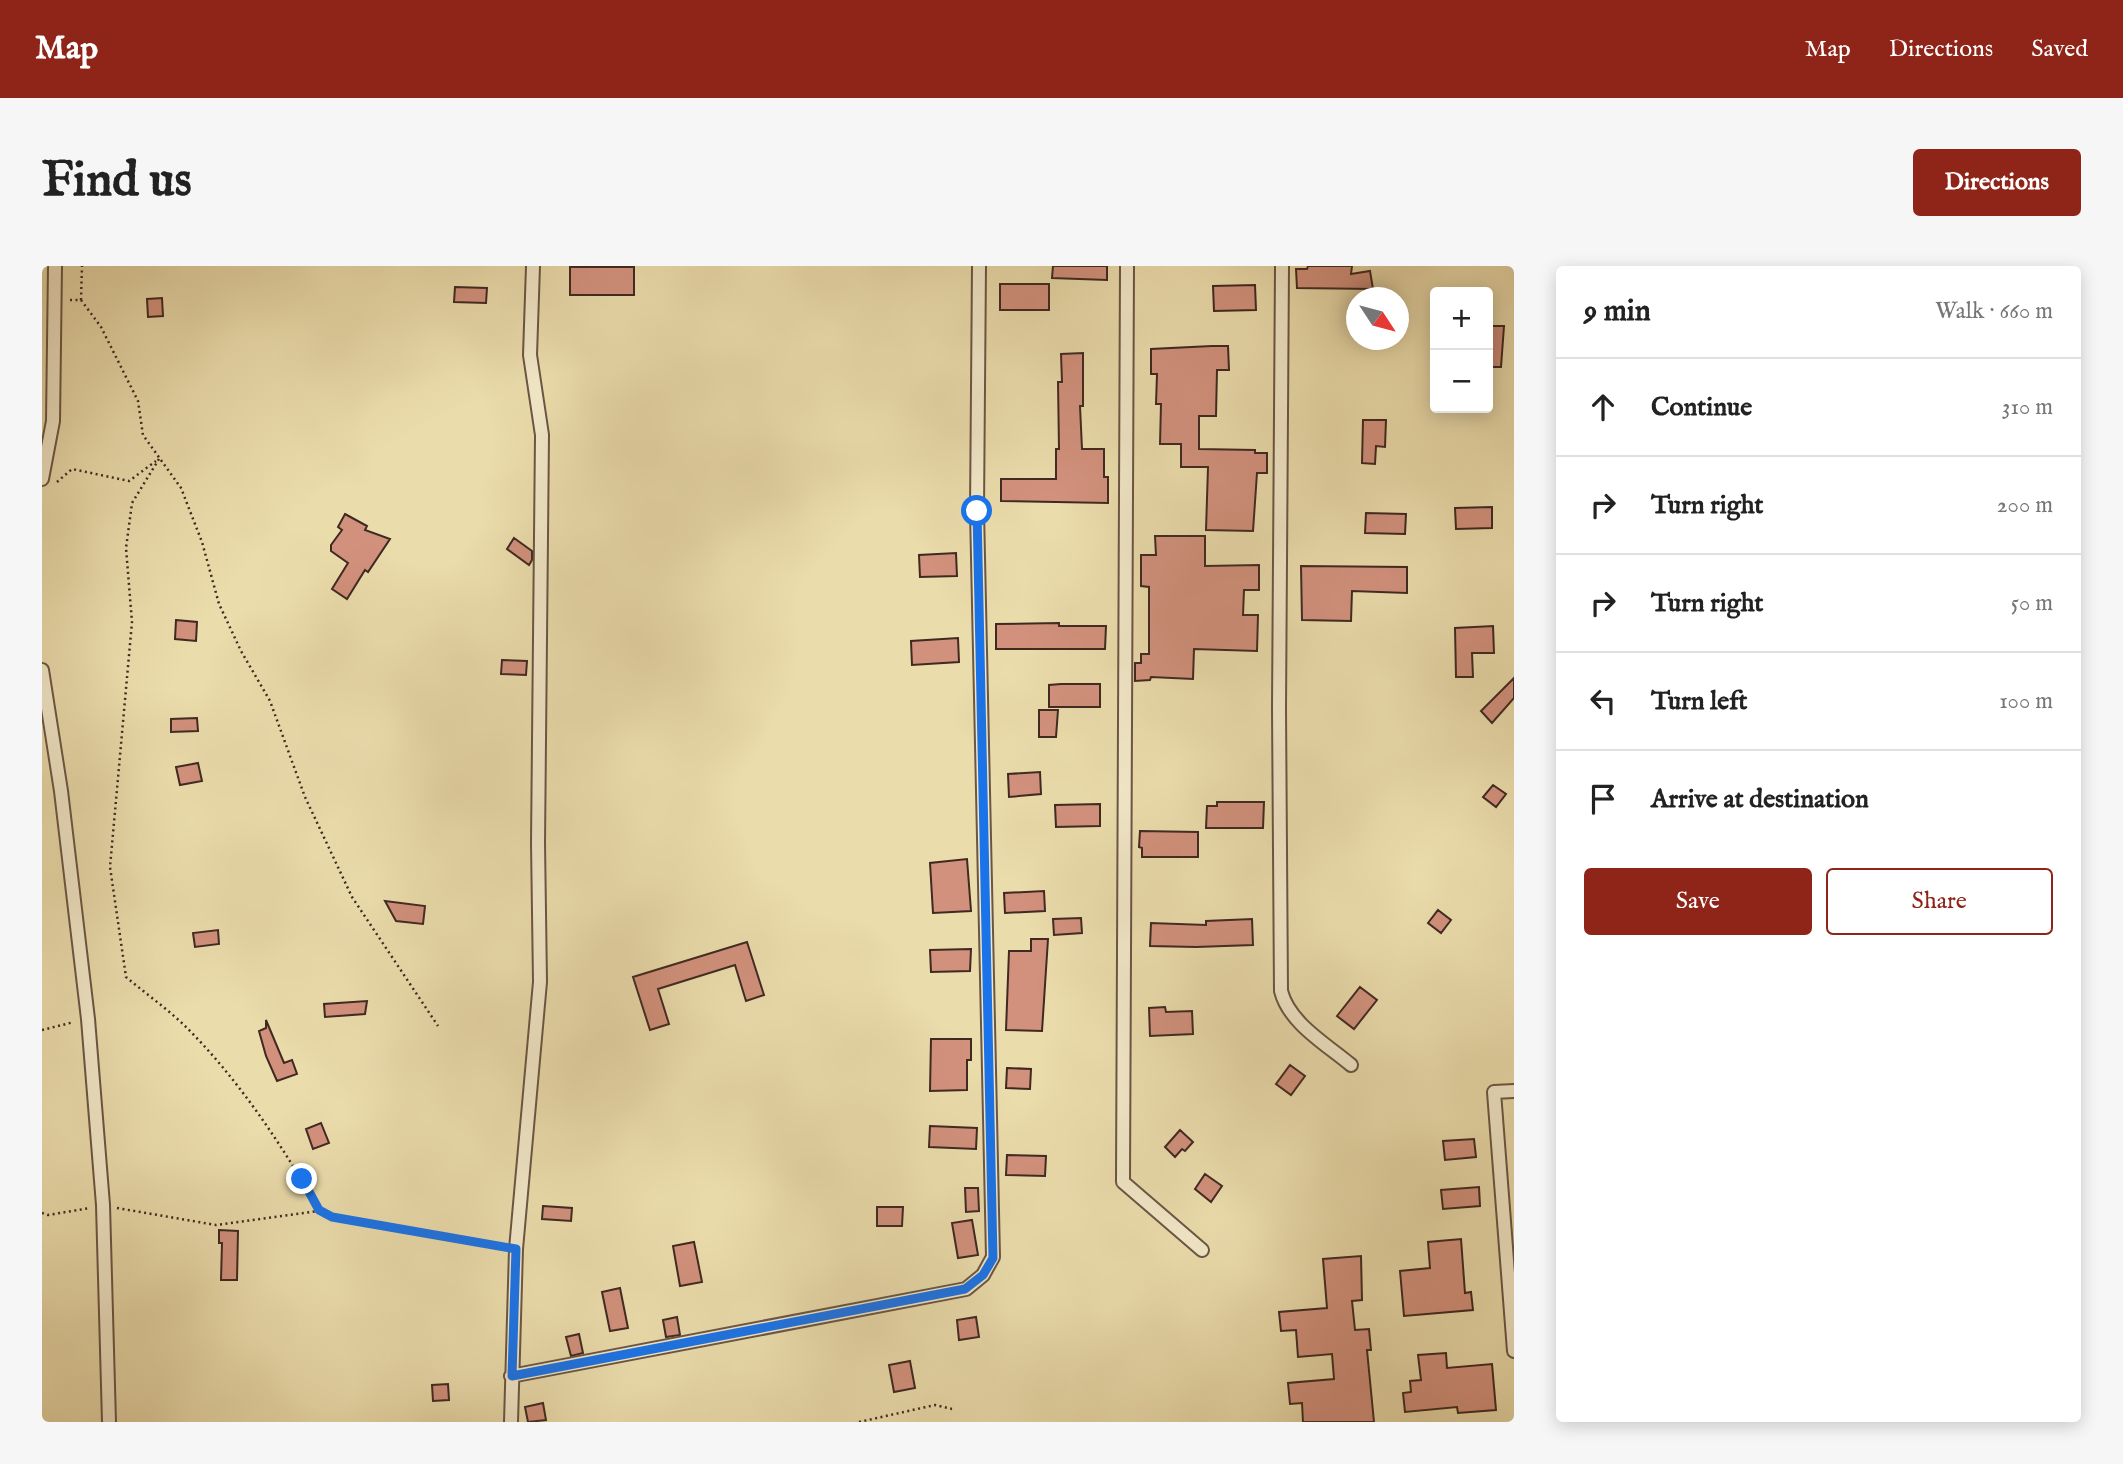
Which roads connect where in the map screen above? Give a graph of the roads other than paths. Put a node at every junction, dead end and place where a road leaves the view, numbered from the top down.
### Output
1 (55, 266) edge
2 (533, 266) edge
3 (979, 266) edge
4 (1127, 266) edge
5 (1282, 266) edge
6 (47, 483) edge
7 (42, 670) edge
8 (1351, 1065) dead end
9 (1514, 1091) edge
10 (1202, 1250) dead end
11 (1514, 1351) edge
12 (512, 1376) junction
13 (109, 1422) edge
14 (511, 1422) edge

1 - 6 street
2 - 12 street
3 - 12 street
4 - 10 street
5 - 8 street
7 - 13 street
9 - 11 street
12 - 14 street

